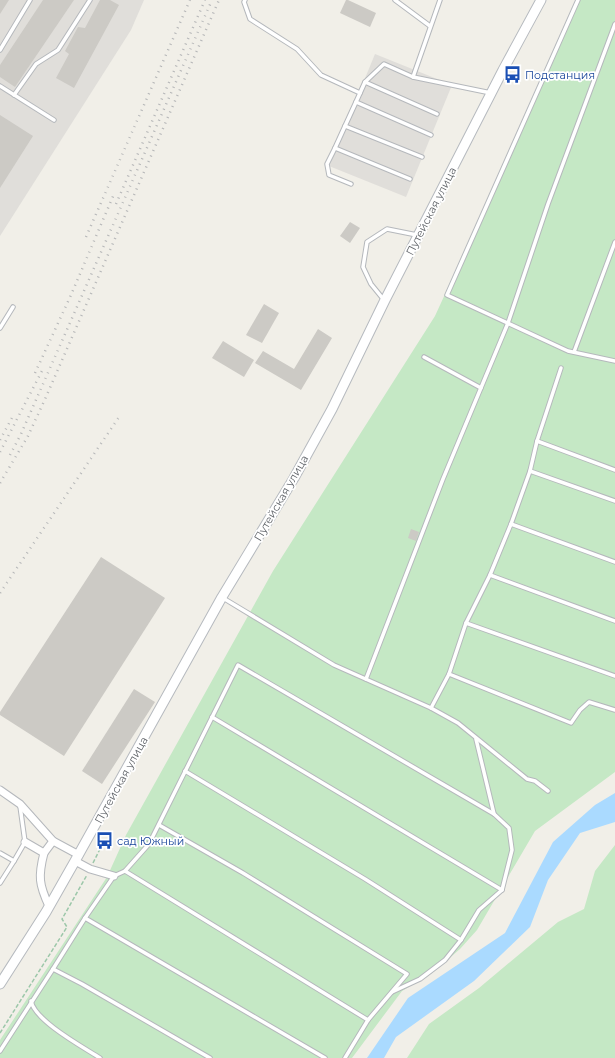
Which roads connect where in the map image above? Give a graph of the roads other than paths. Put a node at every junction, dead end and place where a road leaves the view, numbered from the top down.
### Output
1 (30, 0) edge
2 (90, 0) edge
3 (245, 0) edge
4 (395, 0) edge
5 (440, 0) edge
6 (541, 0) edge
7 (578, 0) edge
8 (615, 24) edge
9 (430, 26) junction
10 (0, 50) edge
11 (413, 77) junction
12 (365, 82) junction
13 (0, 86) edge
14 (360, 93) junction
15 (492, 93) junction
16 (14, 95) junction
17 (356, 102) junction
18 (437, 114) dead end
19 (54, 120) dead end
20 (345, 126) junction
21 (431, 135) dead end
22 (335, 148) junction
23 (422, 156) dead end
24 (410, 179) dead end
25 (351, 184) dead end
26 (418, 236) junction
27 (615, 242) edge
28 (385, 300) junction
29 (13, 307) dead end
30 (508, 323) junction
31 (0, 328) edge
32 (574, 352) junction
33 (424, 357) dead end
34 (615, 361) edge
35 (561, 368) dead end
36 (481, 388) junction
37 (538, 441) junction
38 (615, 470) edge
39 (530, 471) junction
40 (615, 501) edge
41 (511, 524) junction
42 (615, 562) edge
43 (490, 575) junction
44 (222, 597) junction
45 (615, 621) edge
46 (466, 623) junction
47 (449, 674) junction
48 (615, 676) edge
49 (366, 679) junction
50 (431, 708) junction
51 (615, 710) edge
52 (212, 717) junction
53 (476, 738) junction
54 (186, 771) junction
55 (0, 790) edge
56 (548, 791) dead end
57 (20, 804) junction
58 (494, 814) junction
59 (159, 825) junction
60 (53, 841) junction
61 (25, 842) junction
62 (0, 853) edge
63 (44, 854) junction
64 (77, 858) junction
65 (14, 861) junction
66 (125, 871) junction
67 (114, 876) junction
68 (0, 883) edge
69 (502, 890) junction
70 (49, 906) junction
71 (85, 918) junction
72 (461, 940) junction
73 (53, 969) junction
74 (0, 984) edge
75 (391, 992) junction
76 (31, 1001) junction
77 (368, 1020) junction
78 (0, 1051) edge
79 (100, 1058) edge
80 (210, 1058) edge
81 (325, 1058) edge
82 (345, 1058) edge

1 - 10 lane
2 - 16 lane
3 - 14 lane
4 - 9 lane
5 - 9 lane
6 - 15 main road, Путейская улица
7 - 30 lane
8 - 30 lane
9 - 11 lane
11 - 12 lane
11 - 15 lane
12 - 14 lane
12 - 18 lane
13 - 16 lane
14 - 17 lane
15 - 26 main road, Путейская улица
16 - 19 lane
17 - 20 lane
17 - 21 lane
20 - 22 lane
20 - 23 lane
22 - 24 lane
22 - 25 lane
26 - 28 main road, Путейская улица
26 - 28 lane
27 - 32 lane
28 - 44 main road, Путейская улица
29 - 31 lane
30 - 32 lane
30 - 36 lane
32 - 34 lane
33 - 36 lane
35 - 37 lane
36 - 49 lane
37 - 38 lane
37 - 39 lane
39 - 40 lane
39 - 41 lane
41 - 42 lane
41 - 43 lane
43 - 45 lane
43 - 46 lane
44 - 49 lane
44 - 64 main road, Путейская улица
46 - 47 lane
46 - 48 lane
47 - 50 lane
47 - 51 lane
49 - 50 lane
50 - 53 lane
52 - 54 lane
52 - 58 lane
52 - 69 lane
53 - 56 lane
53 - 58 lane
54 - 59 lane
54 - 72 lane
55 - 57 street
57 - 60 street
57 - 61 lane
58 - 69 lane
59 - 66 lane
59 - 75 lane
60 - 63 street
60 - 64 street
61 - 63 street
61 - 65 lane
62 - 65 lane
63 - 70 street
64 - 67 street
64 - 70 main road, Путейская улица
65 - 68 lane
66 - 67 lane
66 - 77 lane
67 - 71 lane
69 - 72 lane
70 - 74 main road, Путейская улица
71 - 73 lane
71 - 81 lane
72 - 75 lane
73 - 76 lane
73 - 80 lane
75 - 77 lane
76 - 78 lane
76 - 79 lane
77 - 82 lane

